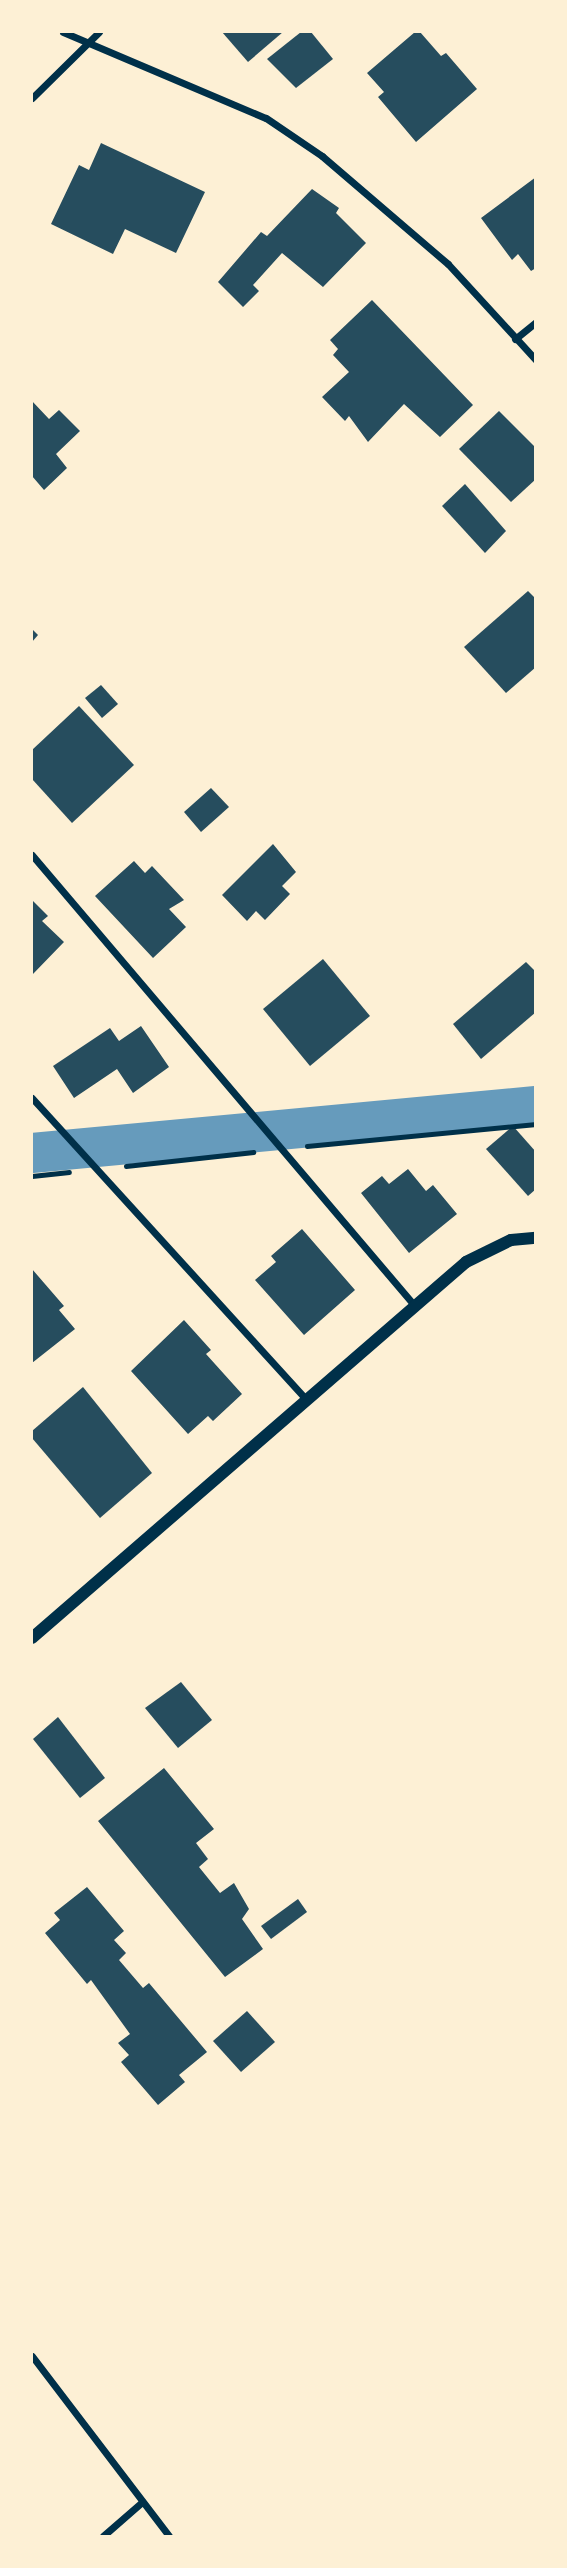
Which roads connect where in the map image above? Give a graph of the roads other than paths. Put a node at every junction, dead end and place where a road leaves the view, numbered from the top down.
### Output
1 (63, 32) edge
2 (99, 32) edge
3 (84, 44) junction
4 (32, 98) edge
5 (536, 323) edge
6 (515, 339) junction
7 (536, 360) edge
8 (32, 855) edge
9 (32, 1098) edge
10 (536, 1238) edge
11 (414, 1305) junction
12 (306, 1399) junction
13 (32, 1638) edge
14 (32, 2356) edge
15 (142, 2502) junction
16 (103, 2536) edge
17 (169, 2536) edge

1 - 3 street
2 - 3 street
3 - 4 street
3 - 6 street
5 - 6 street
6 - 7 street
8 - 11 street
9 - 12 street
10 - 11 street
11 - 12 street
12 - 13 street
14 - 15 street
15 - 16 street
15 - 17 street

